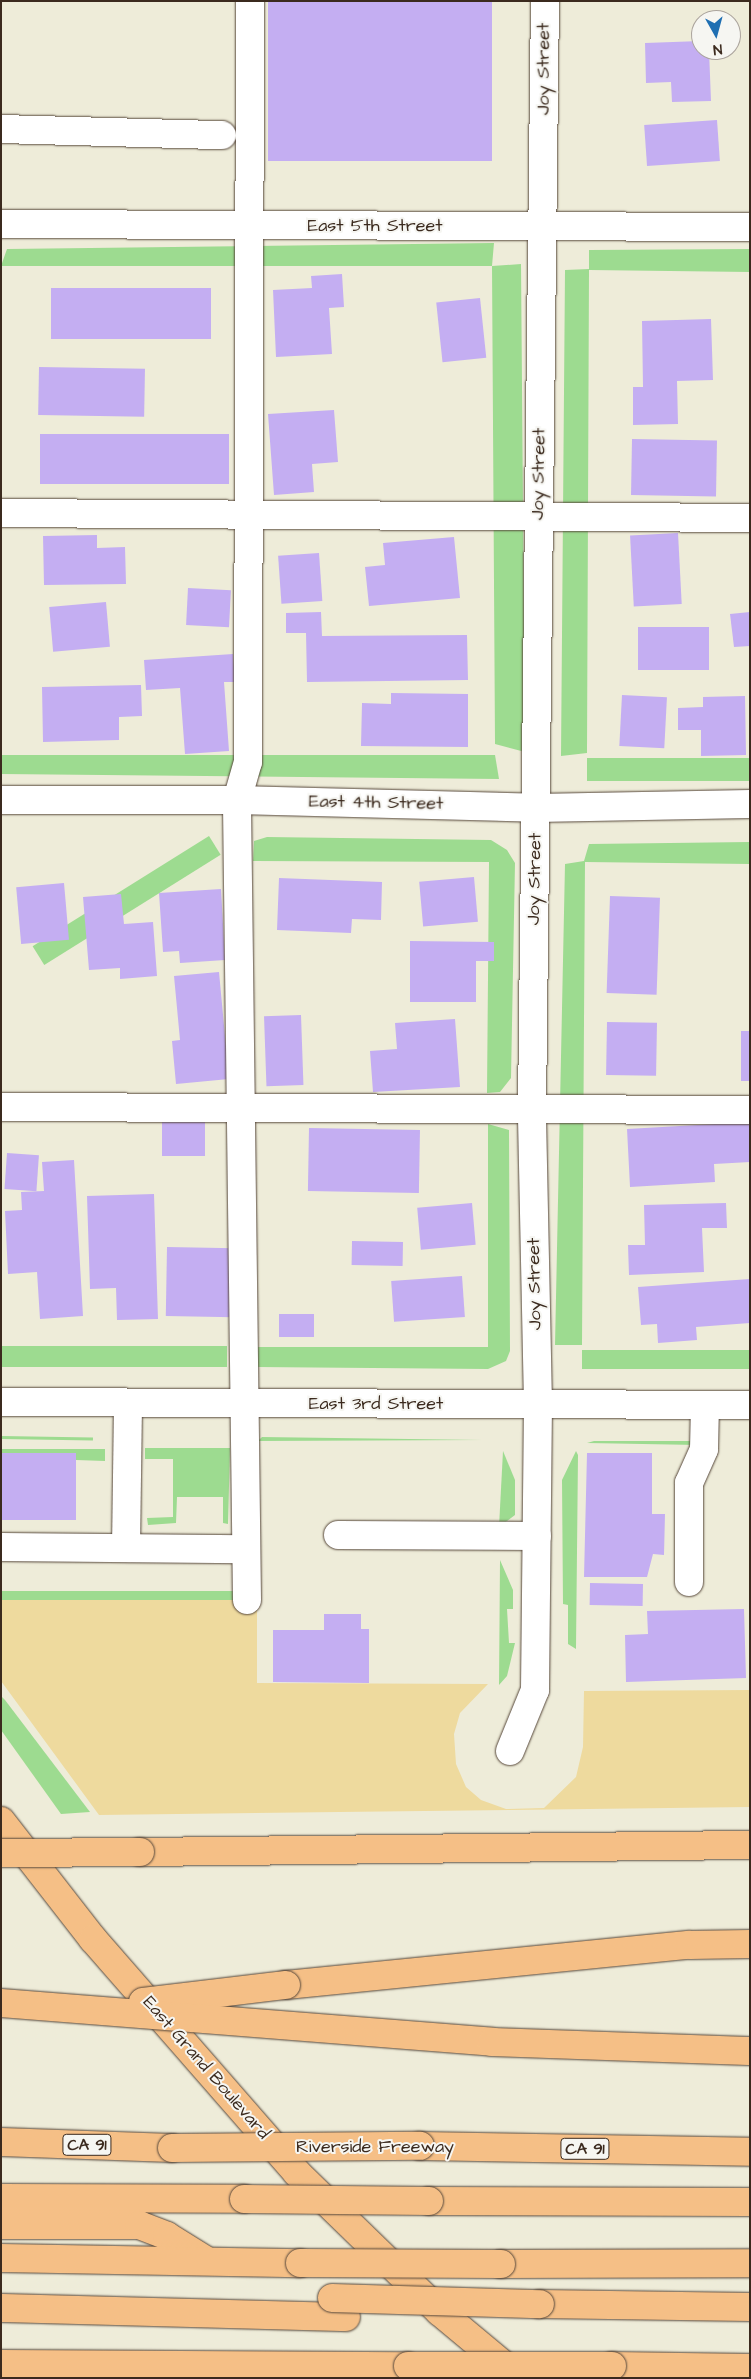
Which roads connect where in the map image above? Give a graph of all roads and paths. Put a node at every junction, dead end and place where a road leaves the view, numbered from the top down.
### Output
1 (250, 1) edge
2 (545, 1) edge
3 (1, 129) edge
4 (222, 135) dead end
5 (1, 224) edge
6 (246, 225) junction
7 (543, 226) junction
8 (750, 226) edge
9 (1, 513) edge
10 (247, 515) junction
11 (538, 516) junction
12 (750, 518) edge
13 (1, 800) edge
14 (237, 800) junction
15 (750, 804) edge
16 (536, 808) junction
17 (1, 1107) edge
18 (241, 1107) junction
19 (532, 1109) junction
20 (750, 1110) edge
21 (1, 1402) edge
22 (128, 1403) junction
23 (244, 1403) junction
24 (538, 1404) junction
25 (705, 1405) junction
26 (750, 1405) edge
27 (338, 1535) dead end
28 (537, 1536) junction
29 (1, 1547) edge
30 (126, 1548) junction
31 (246, 1548) junction
32 (689, 1582) dead end
33 (246, 1600) dead end
34 (510, 1751) dead end
35 (1, 1821) edge
36 (750, 1845) edge
37 (1, 1853) edge
38 (750, 1944) edge
39 (1, 2003) edge
40 (1, 2020) edge
41 (750, 2052) edge
42 (1, 2142) edge
43 (750, 2152) edge
44 (1, 2198) edge
45 (750, 2202) edge
46 (1, 2225) edge
47 (1, 2258) edge
48 (206, 2261) junction
49 (750, 2263) edge
50 (1, 2291) edge
51 (339, 2307) junction
52 (750, 2307) edge
53 (1, 2308) edge
54 (546, 2312) junction
55 (750, 2324) edge
56 (1, 2364) edge
57 (750, 2368) edge
58 (519, 2378) edge

1 - 6 street
2 - 7 street, Joy Street
3 - 4 street
5 - 6 street, East 5th Street
6 - 7 street, East 5th Street
6 - 10 street
7 - 8 street, East 5th Street
7 - 11 street, Joy Street
9 - 10 street
10 - 11 street
10 - 14 street
11 - 12 street
11 - 16 street, Joy Street
13 - 14 street, East 4th Street
14 - 16 street, East 4th Street
14 - 18 street
15 - 16 street, East 4th Street
16 - 19 street, Joy Street
17 - 18 street
18 - 19 street
18 - 23 street
19 - 20 street
19 - 24 street, Joy Street
21 - 22 street, East 3rd Street
22 - 23 street, East 3rd Street
22 - 30 street
23 - 24 street, East 3rd Street
23 - 31 street
24 - 25 street, East 3rd Street
24 - 28 street, Joy Street
25 - 26 street, East 3rd Street
25 - 32 street
27 - 28 street
28 - 34 street, Joy Street
29 - 30 street
30 - 31 street
31 - 33 street
35 - 58 main road, East Grand Boulevard
36 - 37 main road, bridge
38 - 40 main road, bridge
39 - 41 main road, bridge
42 - 43 main road, Riverside Freeway / CA 91, bridge
44 - 45 main road, bridge
46 - 48 main road
47 - 48 main road
48 - 49 main road, bridge
50 - 51 main road
51 - 53 main road
51 - 54 main road, bridge
52 - 54 main road
54 - 55 main road
56 - 57 main road, bridge

